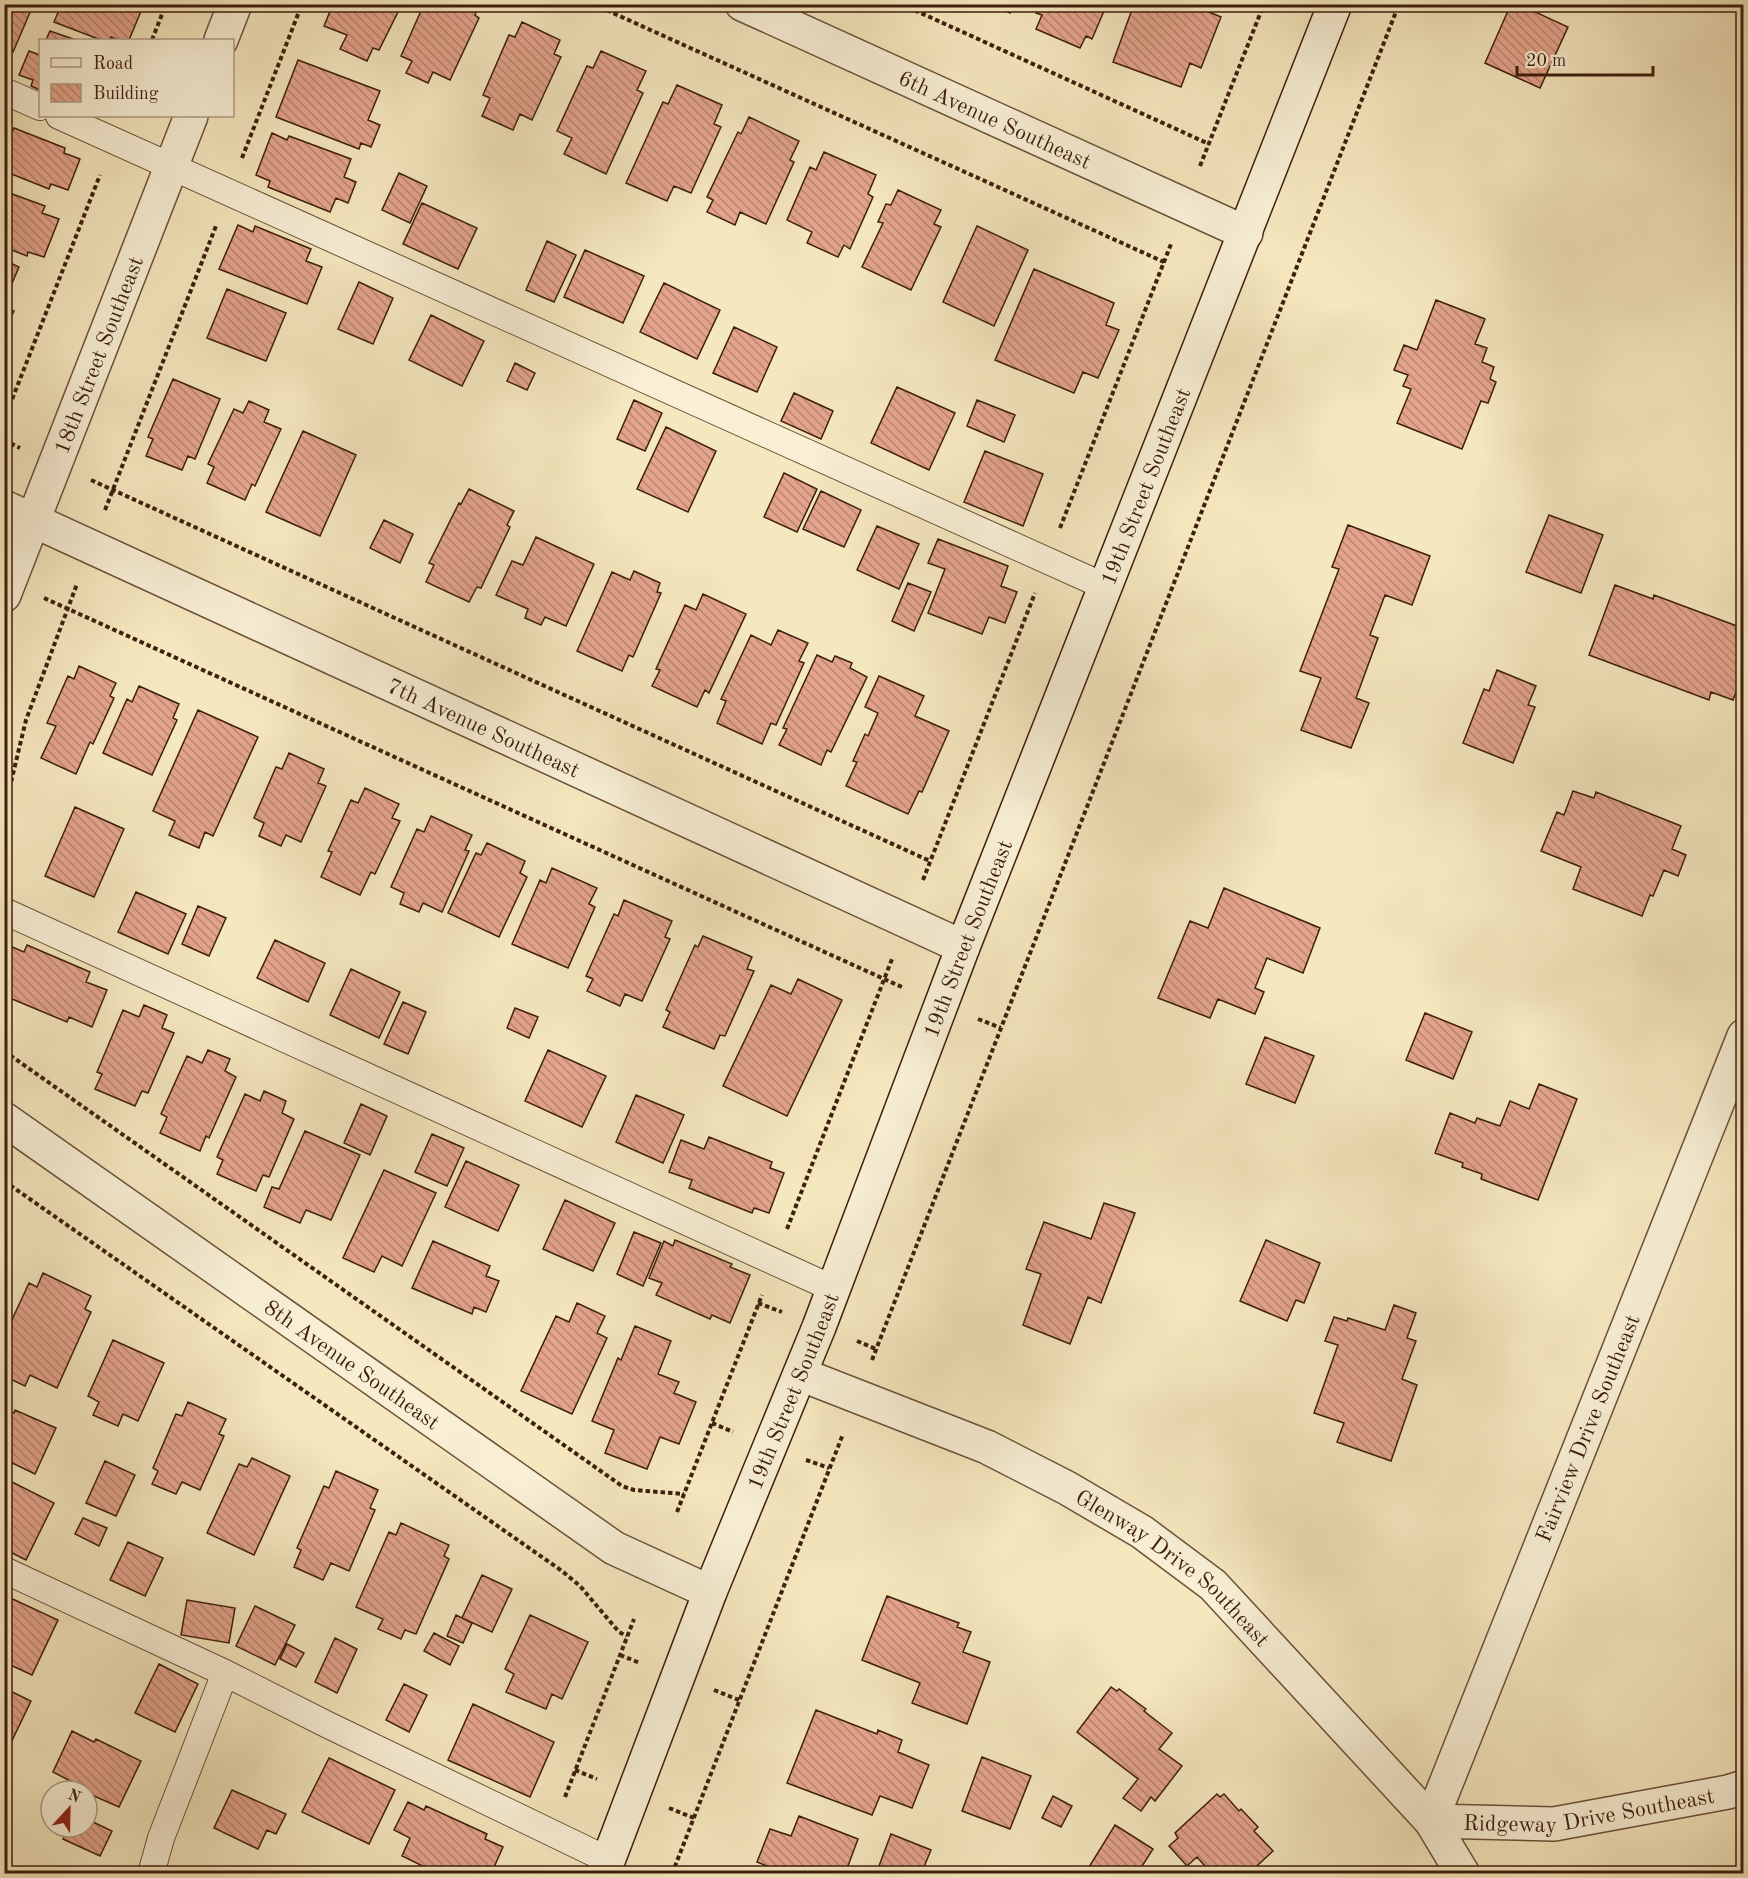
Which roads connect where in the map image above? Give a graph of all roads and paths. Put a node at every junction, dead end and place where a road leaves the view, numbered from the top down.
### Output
1 (166, 4) edge
2 (235, 4) edge
3 (302, 4) edge
4 (593, 4) edge
5 (742, 4) edge
6 (901, 4) edge
7 (1264, 4) edge
8 (1335, 4) edge
9 (1400, 4) edge
10 (152, 39) edge
11 (221, 39) edge
12 (4, 91) edge
13 (39, 107) edge
14 (61, 117) edge
15 (191, 117) edge
16 (113, 140) junction
17 (1209, 144) junction
18 (171, 166) junction
19 (1200, 166) dead end
20 (229, 192) junction
21 (1246, 233) junction
22 (1164, 262) dead end
23 (4, 420) edge
24 (4, 441) edge
25 (26, 450) dead end
26 (84, 477) dead end
27 (113, 490) junction
28 (19, 514) edge
29 (100, 520) dead end
30 (79, 580) dead end
31 (1106, 587) junction
32 (4, 595) edge
33 (38, 595) dead end
34 (68, 609) junction
35 (4, 811) edge
36 (930, 861) dead end
37 (4, 911) edge
38 (963, 947) junction
39 (909, 990) dead end
40 (972, 1016) dead end
41 (1001, 1028) junction
42 (1743, 1036) edge
43 (4, 1051) edge
44 (4, 1119) edge
45 (4, 1181) edge
46 (834, 1289) junction
47 (758, 1303) dead end
48 (788, 1314) dead end
49 (853, 1340) dead end
50 (876, 1349) junction
51 (868, 1370) dead end
52 (801, 1374) junction
53 (712, 1423) dead end
54 (846, 1424) dead end
55 (737, 1433) dead end
56 (803, 1458) dead end
57 (830, 1468) junction
58 (684, 1494) dead end
59 (4, 1570) edge
60 (710, 1592) junction
61 (634, 1619) dead end
62 (627, 1636) junction
63 (620, 1655) junction
64 (643, 1665) dead end
65 (225, 1673) junction
66 (714, 1690) dead end
67 (739, 1700) junction
68 (575, 1770) junction
69 (602, 1781) dead end
70 (1743, 1787) edge
71 (668, 1807) dead end
72 (694, 1818) junction
73 (1431, 1821) junction
74 (550, 1833) junction
75 (606, 1867) edge
76 (151, 1874) edge
77 (672, 1874) edge
78 (1463, 1874) edge

1 - 10 path
2 - 11 street
3 - 20 path
4 - 22 path
5 - 21 street, 6th Avenue Southeast
6 - 17 path
7 - 17 path
8 - 21 street, 19th Street Southeast
9 - 41 path
12 - 13 lane
14 - 16 lane
15 - 18 street, 18th Street Southeast
16 - 18 lane
16 - 23 path
17 - 19 path
18 - 20 lane
18 - 28 street, 18th Street Southeast
20 - 27 path
20 - 31 lane
21 - 31 street, 19th Street Southeast
24 - 25 path
26 - 27 path
27 - 29 path
27 - 36 path
28 - 32 street, 18th Street Southeast
28 - 38 street, 7th Avenue Southeast
30 - 34 path
31 - 38 street, 19th Street Southeast
33 - 34 path
34 - 35 path
34 - 39 path
37 - 46 lane
38 - 46 street, 19th Street Southeast
40 - 41 path
41 - 50 path
42 - 73 street, Fairview Drive Southeast
43 - 58 path
44 - 60 street, 8th Avenue Southeast
45 - 62 path
46 - 52 street, 19th Street Southeast
47 - 48 path
49 - 50 path
50 - 51 path
52 - 60 street, 19th Street Southeast
52 - 73 street, Glenway Drive Southeast
53 - 55 path
54 - 57 path
56 - 57 path
57 - 67 path
59 - 65 lane
60 - 75 street, 19th Street Southeast
61 - 62 path
62 - 63 path
63 - 64 path
63 - 68 path
65 - 74 lane
65 - 76 lane
66 - 67 path
67 - 72 path
68 - 69 path
68 - 74 path
70 - 73 street, Ridgeway Drive Southeast
71 - 72 path
72 - 77 path
73 - 78 street, Glenway Drive Southeast
74 - 75 lane

